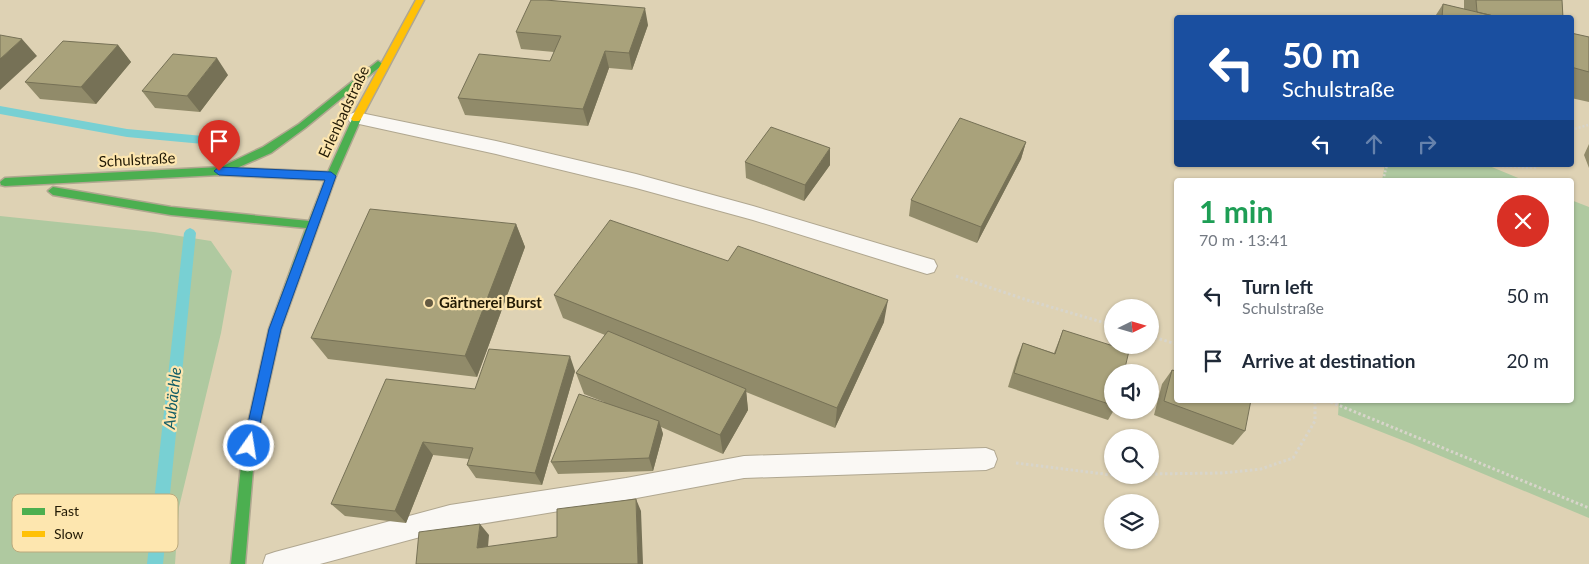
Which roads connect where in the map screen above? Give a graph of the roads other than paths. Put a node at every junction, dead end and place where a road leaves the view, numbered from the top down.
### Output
1 (420, 0) edge
2 (389, 55) junction
3 (356, 118) junction
4 (219, 171) junction
5 (331, 176) junction
6 (2, 182) edge
7 (313, 225) junction
8 (928, 266) road end
9 (986, 459) road end
10 (238, 564) edge
11 (275, 564) edge

1 - 2 main road, Erlenbadstraße
2 - 3 main road, Erlenbadstraße
2 - 4 main road
3 - 5 main road, Erlenbadstraße
3 - 8 lane
4 - 5 main road, Schulstraße
4 - 6 main road, Schulstraße
5 - 7 main road, Erlenbadstraße
6 - 7 main road, Schulstraße
7 - 10 main road, Erlenbadstraße
9 - 11 lane

